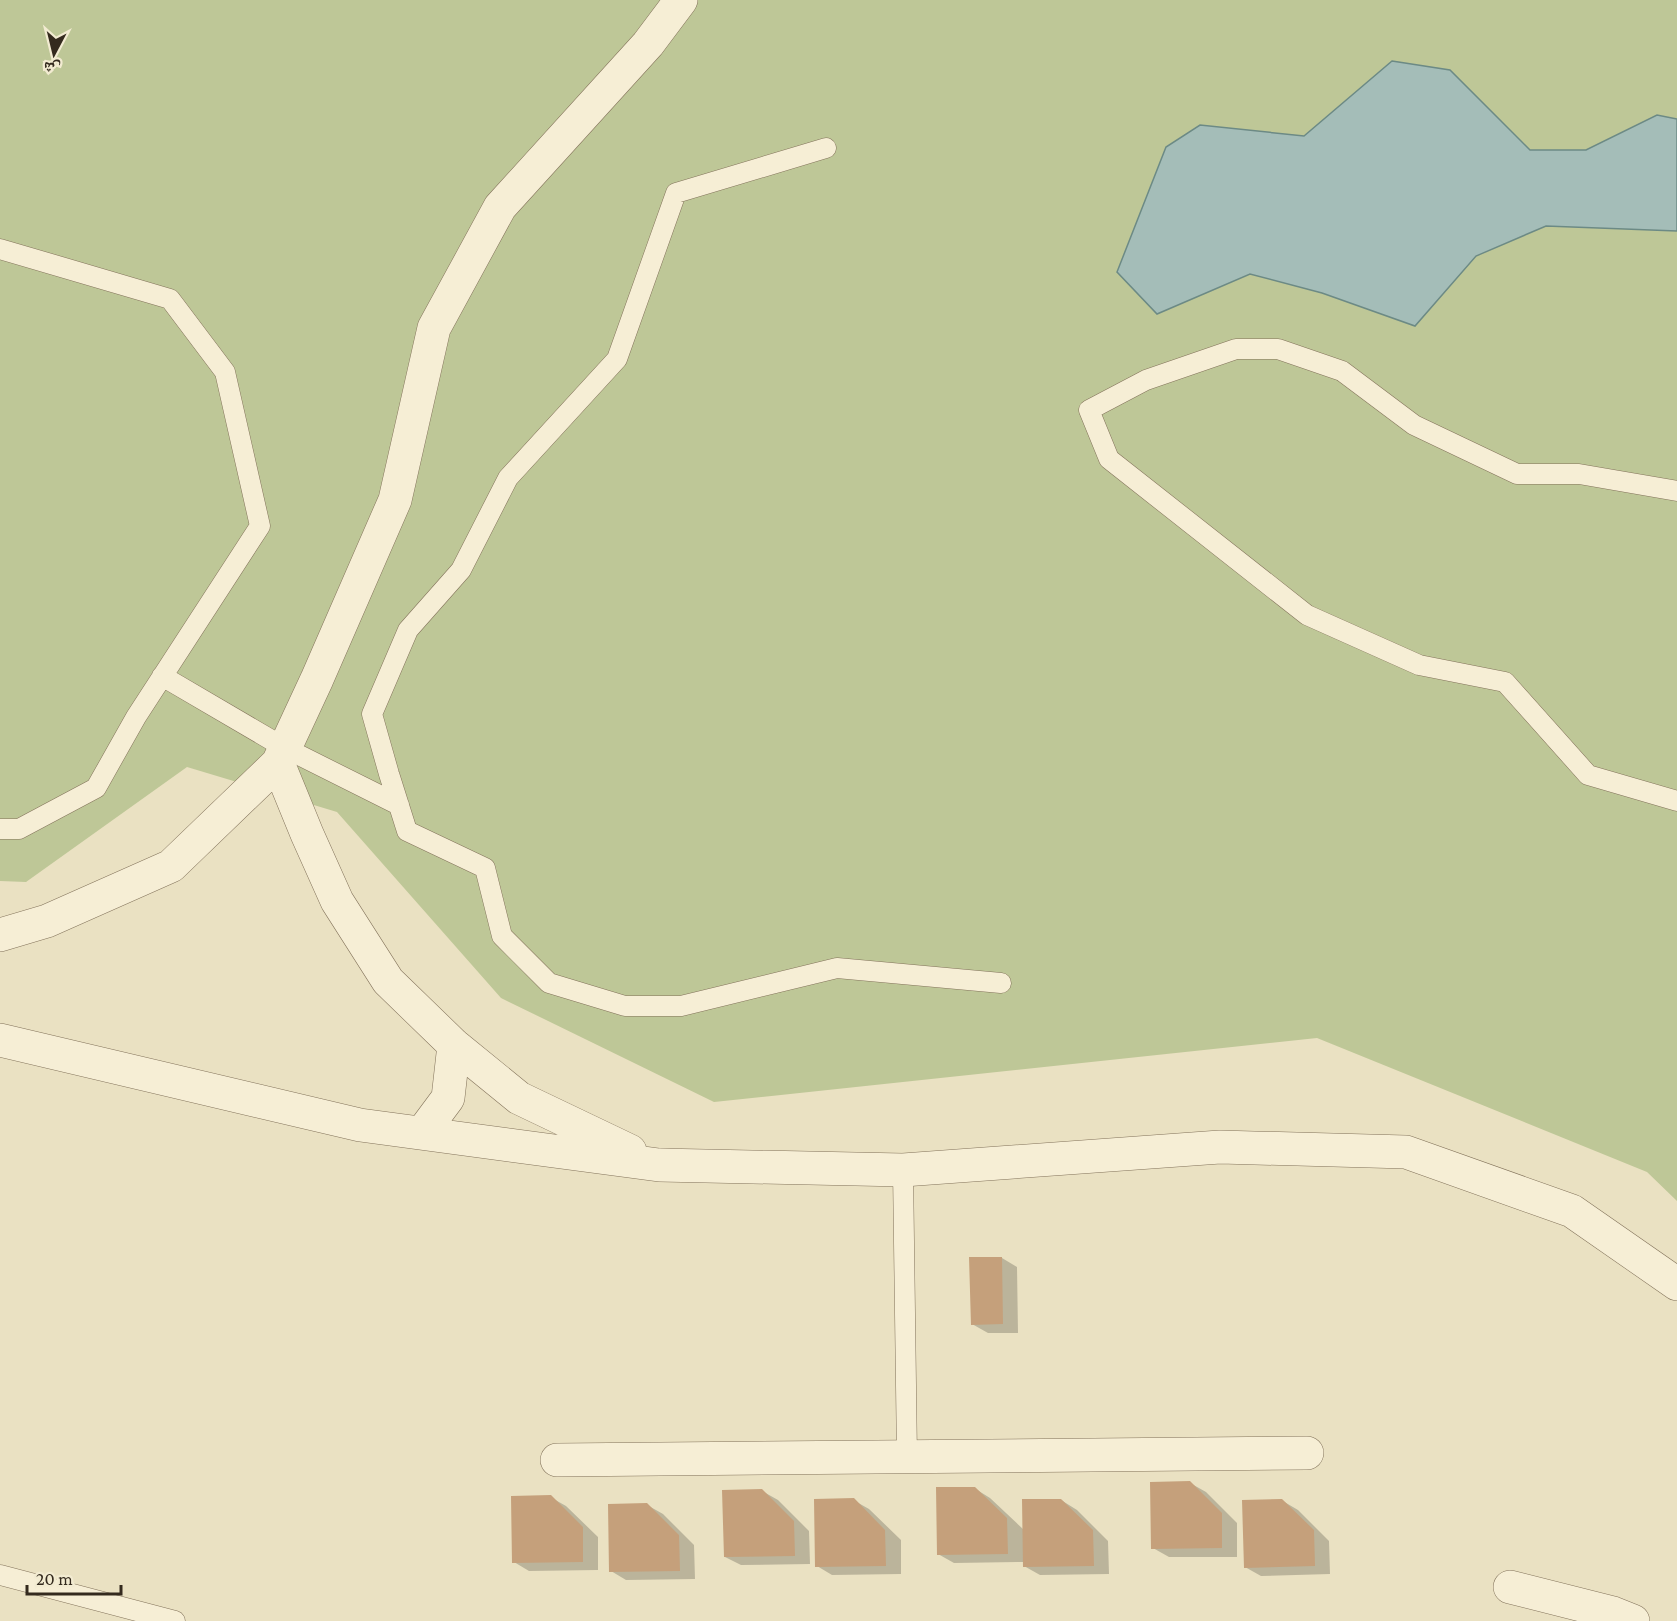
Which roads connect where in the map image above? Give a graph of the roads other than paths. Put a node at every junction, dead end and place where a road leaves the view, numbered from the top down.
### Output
1 (681, 0) edge
2 (826, 148) dead end
3 (0, 249) edge
4 (1677, 491) edge
5 (162, 676) junction
6 (282, 756) junction
7 (1677, 801) edge
8 (399, 805) junction
9 (0, 829) edge
10 (0, 934) edge
11 (1001, 983) dead end
12 (0, 1040) edge
13 (454, 1045) junction
14 (422, 1133) junction
15 (659, 1165) junction
16 (903, 1170) junction
17 (1677, 1284) edge
18 (1307, 1453) dead end
19 (907, 1457) junction
20 (557, 1460) dead end
21 (0, 1575) edge
22 (1510, 1587) dead end
23 (175, 1621) edge
24 (1632, 1621) edge

1 - 6 street
2 - 8 lane
3 - 5 lane
4 - 7 lane
5 - 6 lane
5 - 9 lane
6 - 8 lane
6 - 10 street
6 - 13 street
8 - 11 lane
12 - 14 street
13 - 14 street
13 - 15 street
14 - 15 street
15 - 16 street
16 - 17 street
16 - 19 lane
18 - 19 street
19 - 20 street
21 - 23 lane
22 - 24 street

